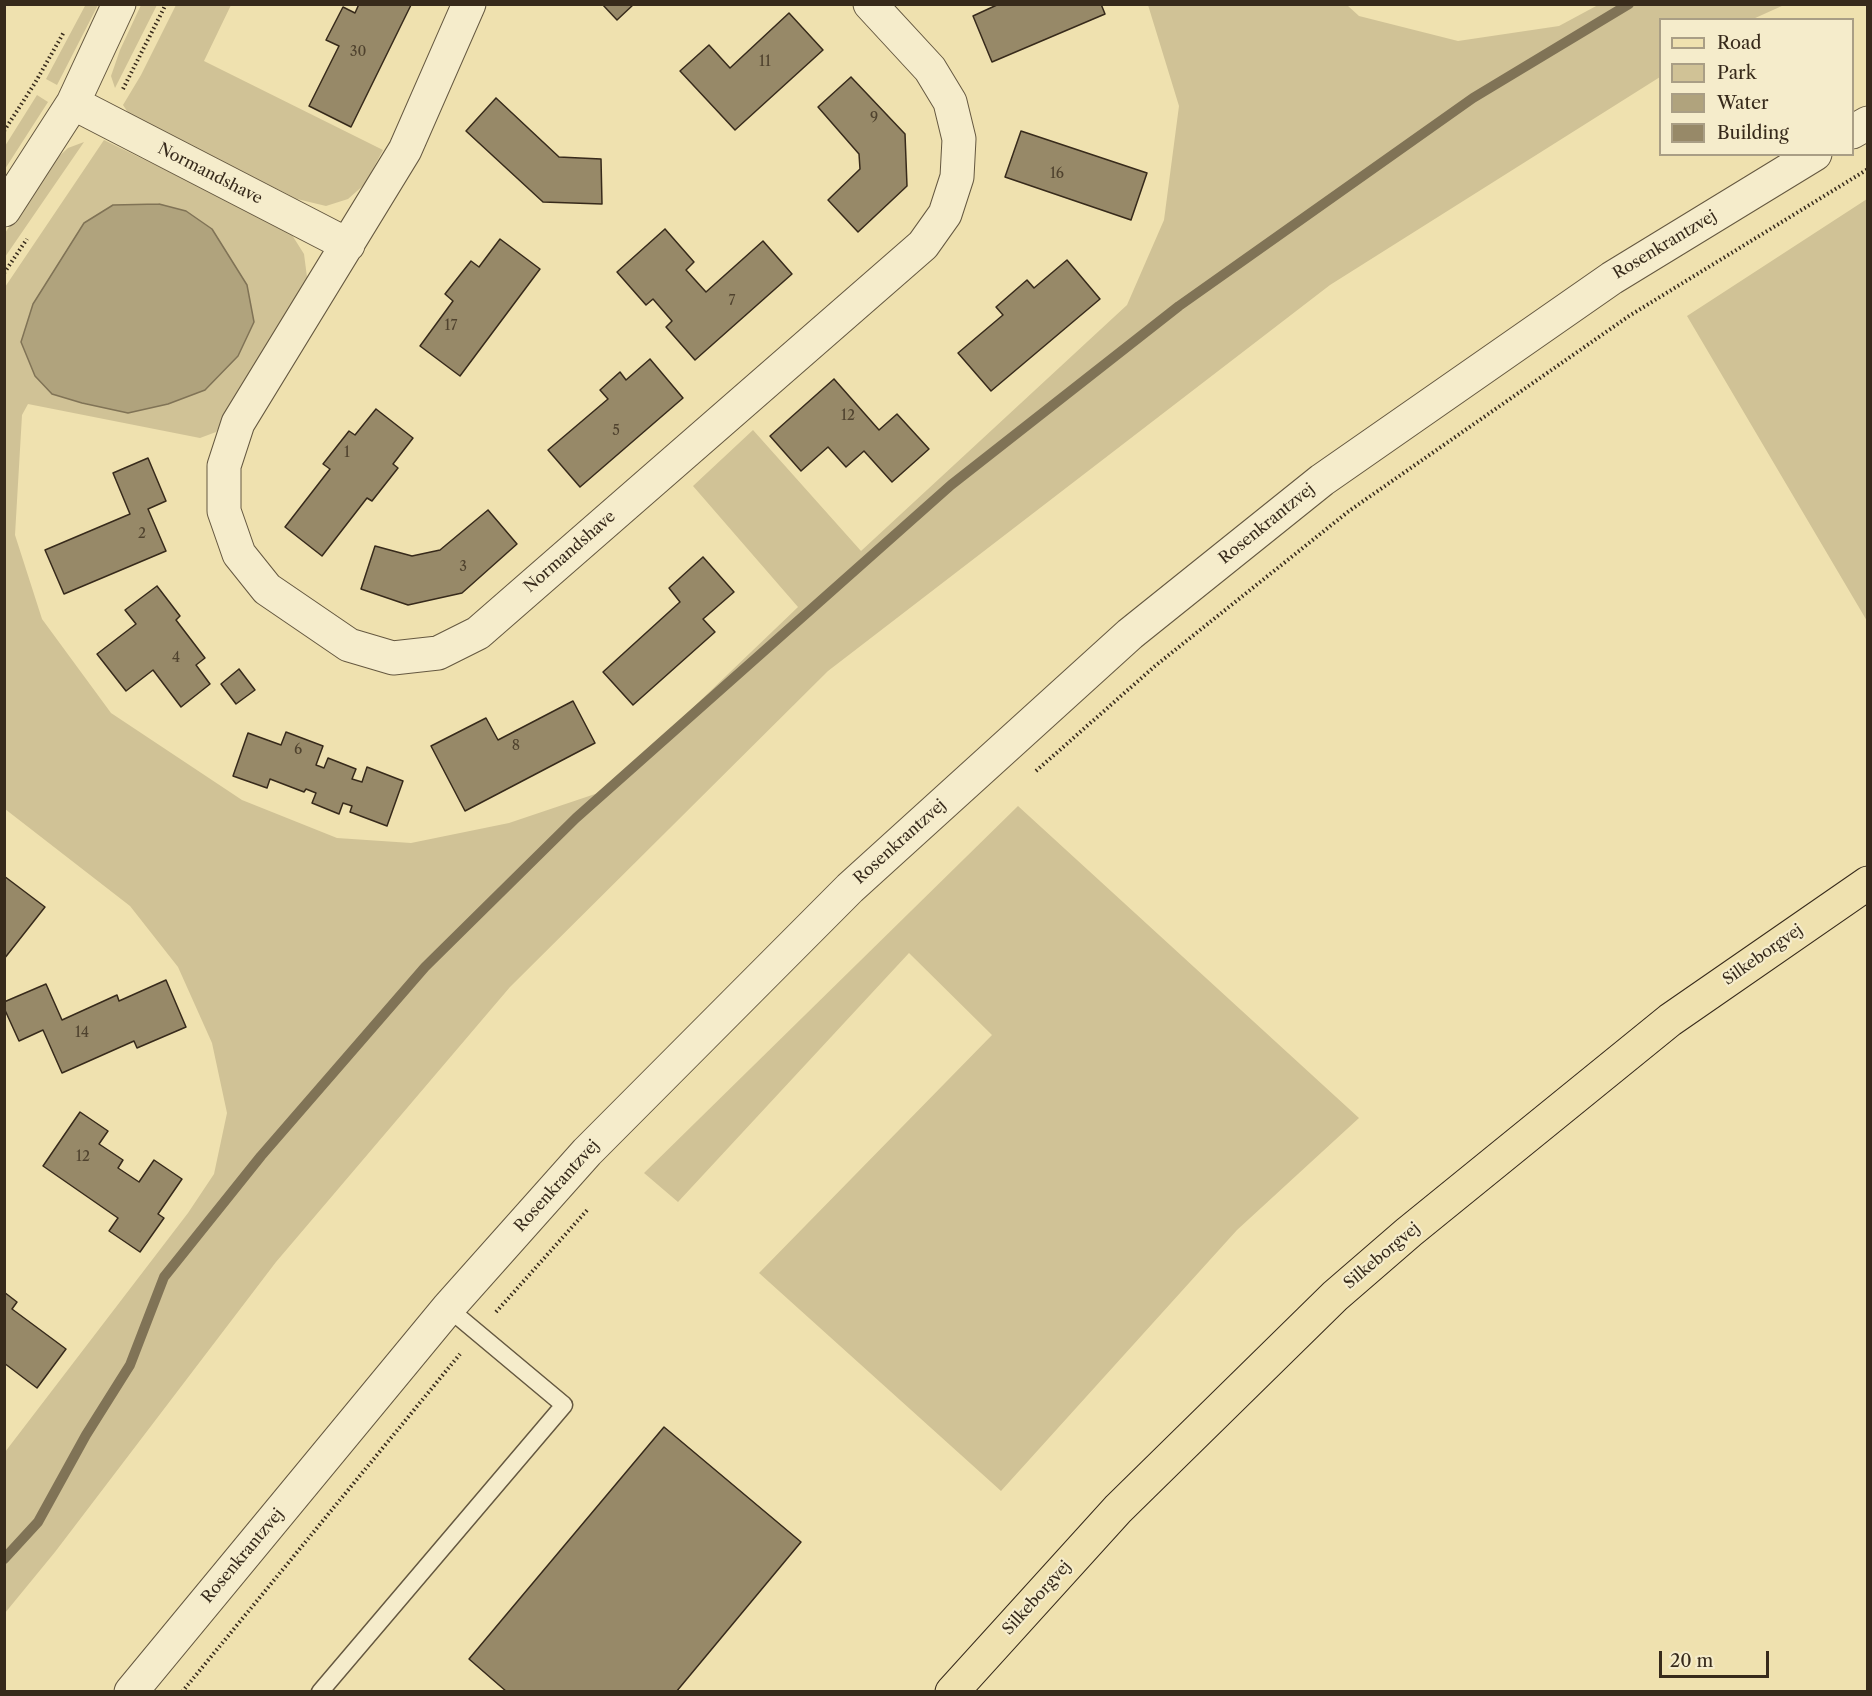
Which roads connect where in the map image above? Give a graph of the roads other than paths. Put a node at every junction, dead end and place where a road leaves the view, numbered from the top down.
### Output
1 (119, 4) edge
2 (469, 4) edge
3 (870, 4) edge
4 (73, 103) junction
5 (1868, 123) edge
6 (1854, 131) edge
7 (1812, 156) edge
8 (4, 210) edge
9 (348, 245) junction
10 (1868, 884) edge
11 (448, 1308) junction
12 (131, 1692) edge
13 (320, 1692) edge
14 (952, 1692) edge

1 - 4 street
2 - 9 street, Normandshave
3 - 9 street, Normandshave
4 - 8 street
4 - 9 street, Normandshave
5 - 6 street
7 - 11 street, Rosenkrantzvej
10 - 14 main road, Silkeborgvej
11 - 12 street, Rosenkrantzvej
11 - 13 lane

